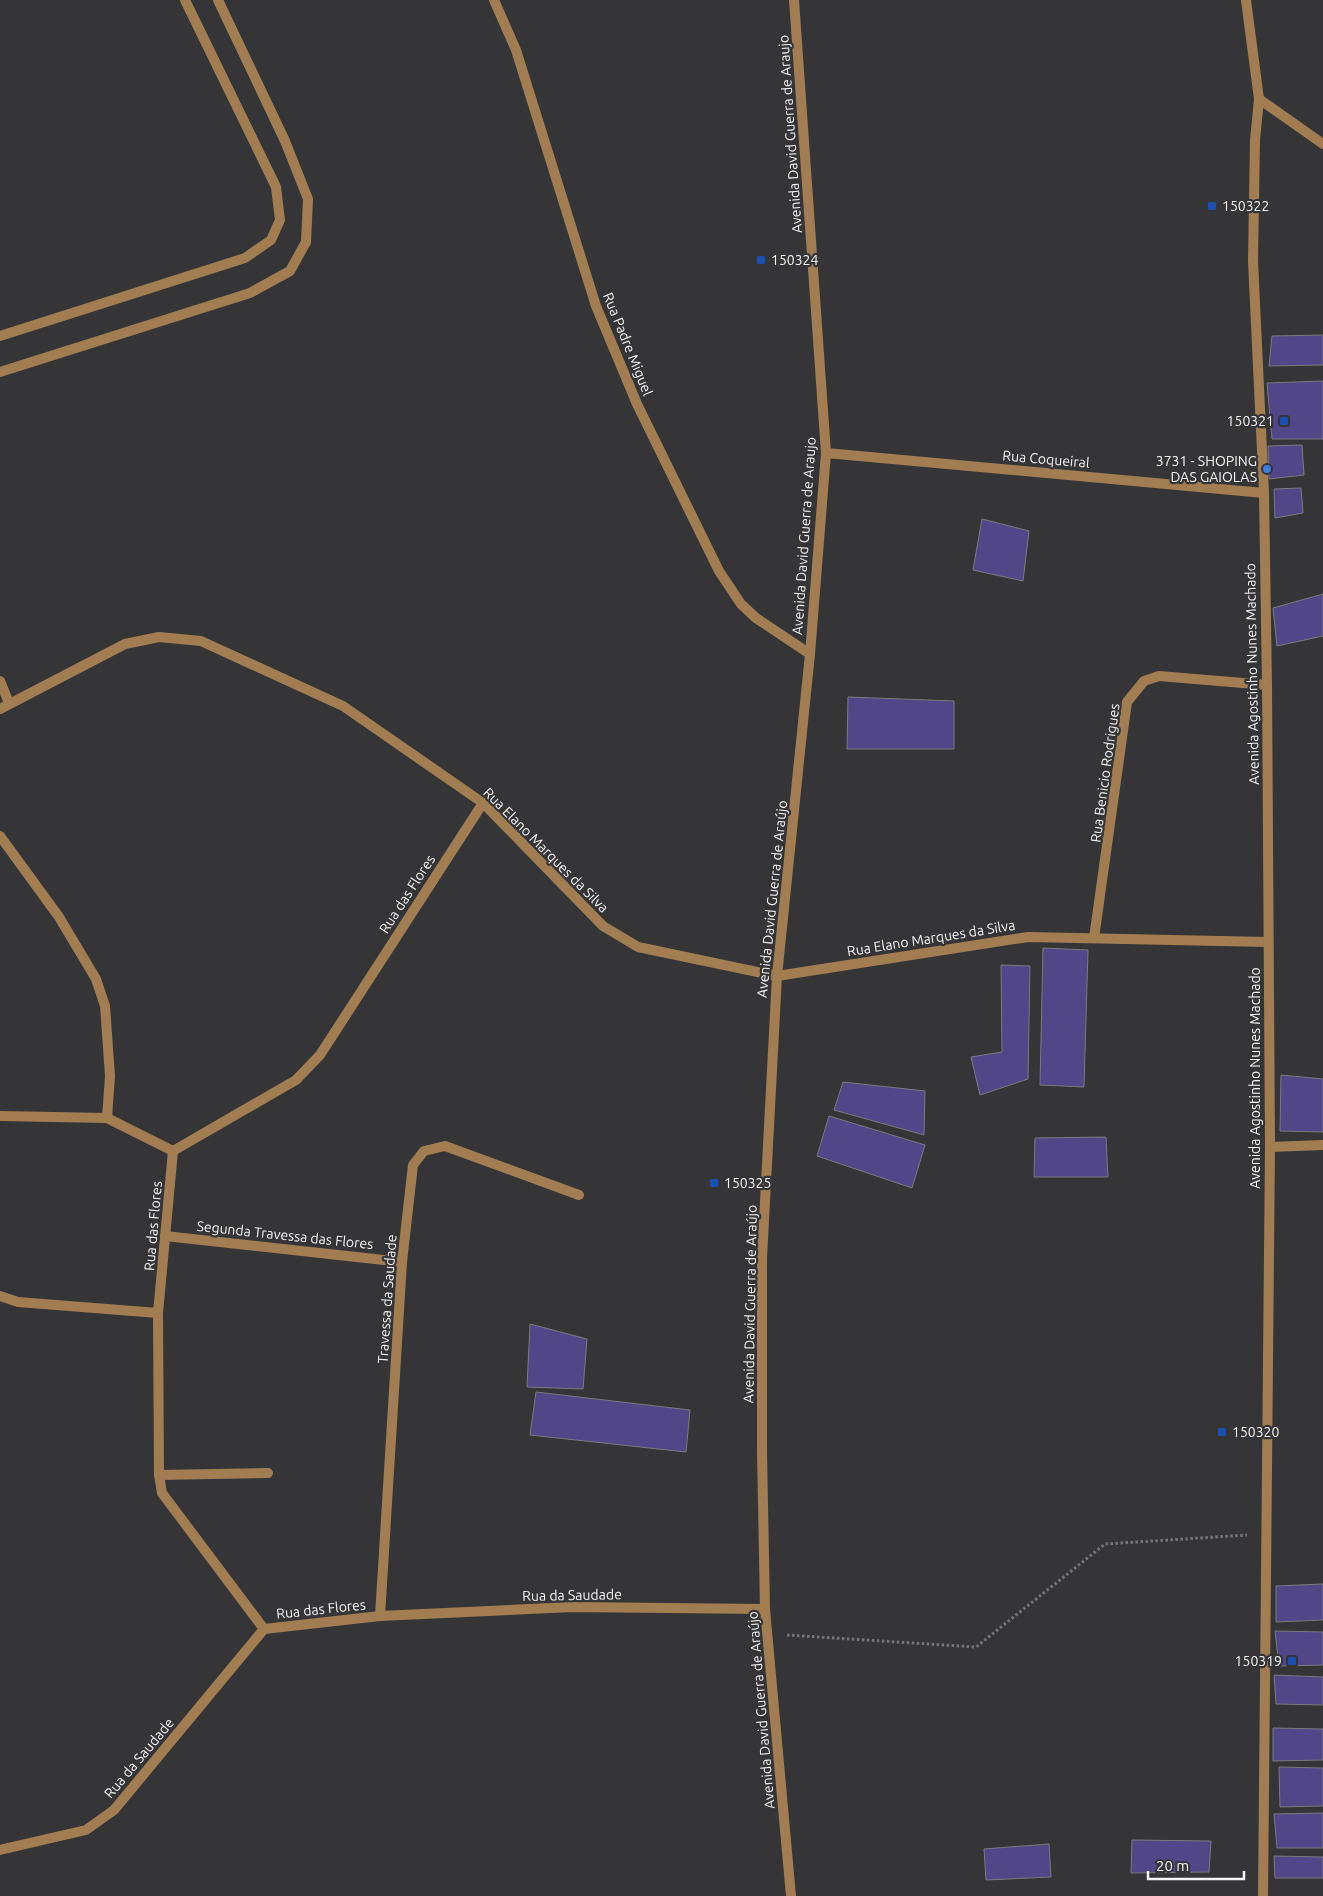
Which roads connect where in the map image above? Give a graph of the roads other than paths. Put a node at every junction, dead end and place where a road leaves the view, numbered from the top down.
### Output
1 (185, 0) edge
2 (218, 0) edge
3 (494, 0) edge
4 (794, 0) edge
5 (1246, 0) edge
6 (1259, 99) junction
7 (1323, 144) edge
8 (0, 336) edge
9 (0, 372) edge
10 (826, 453) junction
11 (1264, 493) junction
12 (810, 654) junction
13 (0, 681) edge
14 (1267, 685) junction
15 (9, 703) junction
16 (0, 708) edge
17 (482, 803) junction
18 (0, 836) edge
19 (1094, 938) junction
20 (1268, 942) junction
21 (777, 976) junction
22 (0, 1116) edge
23 (107, 1118) junction
24 (1323, 1146) edge
25 (1270, 1147) junction
26 (173, 1151) junction
27 (579, 1195) dead end
28 (166, 1236) junction
29 (402, 1262) junction
30 (0, 1296) edge
31 (158, 1313) junction
32 (268, 1473) dead end
33 (159, 1475) junction
34 (765, 1609) junction
35 (380, 1616) junction
36 (264, 1629) junction
37 (0, 1850) edge
38 (791, 1896) edge
39 (1263, 1896) edge

1 - 8 street
2 - 9 street
3 - 12 street, Rua Padre Miguel
4 - 10 street, Avenida David Guerra de Araujo
5 - 6 street, Avenida Agostinho Nunes Machado
6 - 7 street
6 - 11 street, Avenida Agostinho Nunes Machado
10 - 11 street, Rua Coqueiral
10 - 12 street, Avenida David Guerra de Araujo
11 - 14 street, Avenida Agostinho Nunes Machado
12 - 21 street, Avenida David Guerra de Araújo
13 - 15 street
14 - 19 street, Rua Benicio Rodrigues
14 - 20 street, Avenida Agostinho Nunes Machado
15 - 16 street, Rua Elano Marques da Silva
15 - 17 street, Rua Elano Marques da Silva
17 - 21 street, Rua Elano Marques da Silva
17 - 26 street, Rua das Flores
18 - 23 street
19 - 20 street, Rua Elano Marques da Silva
19 - 21 street, Rua Elano Marques da Silva
20 - 25 street, Avenida Agostinho Nunes Machado
21 - 34 street, Avenida David Guerra de Araújo
22 - 23 street
23 - 26 street
24 - 25 street
25 - 39 street, Avenida Agostinho Nunes Machado
26 - 28 street, Rua das Flores
27 - 29 street, Travessa da Saudade
28 - 29 street, Segunda Travessa das Flores
28 - 31 street, Rua das Flores
29 - 35 street, Travessa da Saudade
30 - 31 street
31 - 33 street, Rua das Flores
32 - 33 street
33 - 36 street, Rua das Flores
34 - 35 street, Rua da Saudade
34 - 38 street, Avenida David Guerra de Araújo
35 - 36 street, Rua das Flores
36 - 37 street, Rua da Saudade

